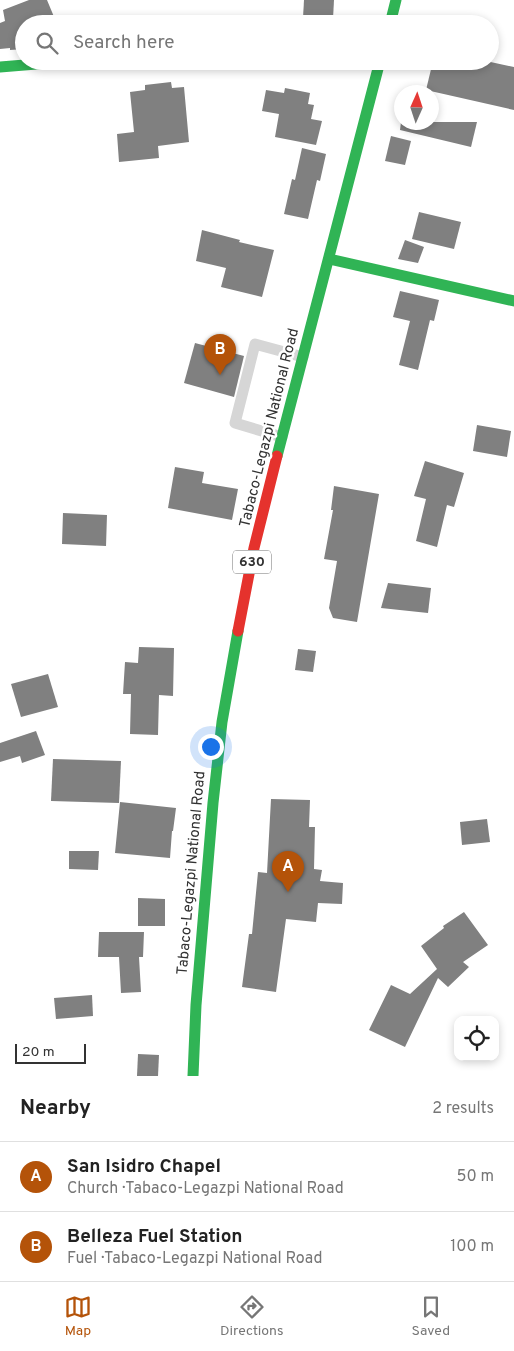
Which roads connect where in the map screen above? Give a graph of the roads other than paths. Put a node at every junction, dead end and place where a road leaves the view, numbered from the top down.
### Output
1 (396, 0) edge
2 (392, 15) edge
3 (15, 66) edge
4 (0, 67) edge
5 (378, 70) edge
6 (329, 259) junction
7 (514, 301) edge
8 (303, 357) junction
9 (282, 437) junction
10 (194, 1076) edge

1 - 2 main road
3 - 4 main road
5 - 6 main road, Tabaco-Legazpi National Road / 630
6 - 7 main road
6 - 8 main road, Tabaco-Legazpi National Road / 630
8 - 9 main road, Tabaco-Legazpi National Road / 630
8 - 9 lane
9 - 10 main road, Tabaco-Legazpi National Road / 630

